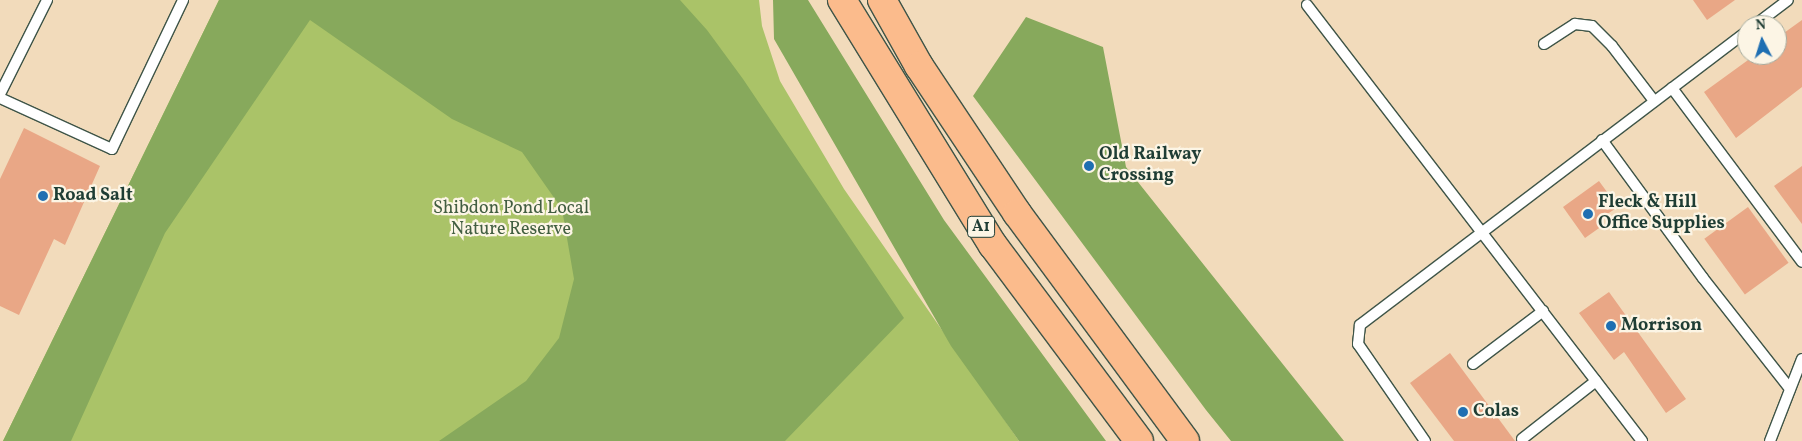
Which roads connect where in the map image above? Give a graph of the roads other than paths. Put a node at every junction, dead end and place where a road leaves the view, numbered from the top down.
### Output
1 (47, 0) edge
2 (183, 0) edge
3 (842, 0) edge
4 (882, 0) edge
5 (1788, 0) edge
6 (1307, 5) dead end
7 (1769, 15) edge
8 (1737, 39) edge
9 (1544, 44) dead end
10 (1672, 88) junction
11 (0, 96) edge
12 (1654, 101) junction
13 (1602, 140) junction
14 (1482, 231) junction
15 (1802, 262) edge
16 (1543, 311) junction
17 (1802, 359) edge
18 (1473, 364) dead end
19 (1596, 381) junction
20 (1790, 389) junction
21 (1522, 439) dead end
22 (1139, 441) edge
23 (1185, 441) edge
24 (1425, 441) edge
25 (1642, 441) edge
26 (1770, 441) edge

1 - 11 lane
2 - 11 lane
3 - 22 highway, A1
4 - 23 highway, A1
5 - 7 lane
6 - 14 lane
8 - 10 lane
9 - 12 lane
10 - 12 lane
10 - 15 lane
12 - 13 lane
13 - 14 lane
13 - 20 lane
14 - 16 lane
14 - 24 lane
16 - 18 lane
16 - 19 lane
17 - 20 lane
19 - 21 lane
19 - 25 lane
20 - 26 lane

